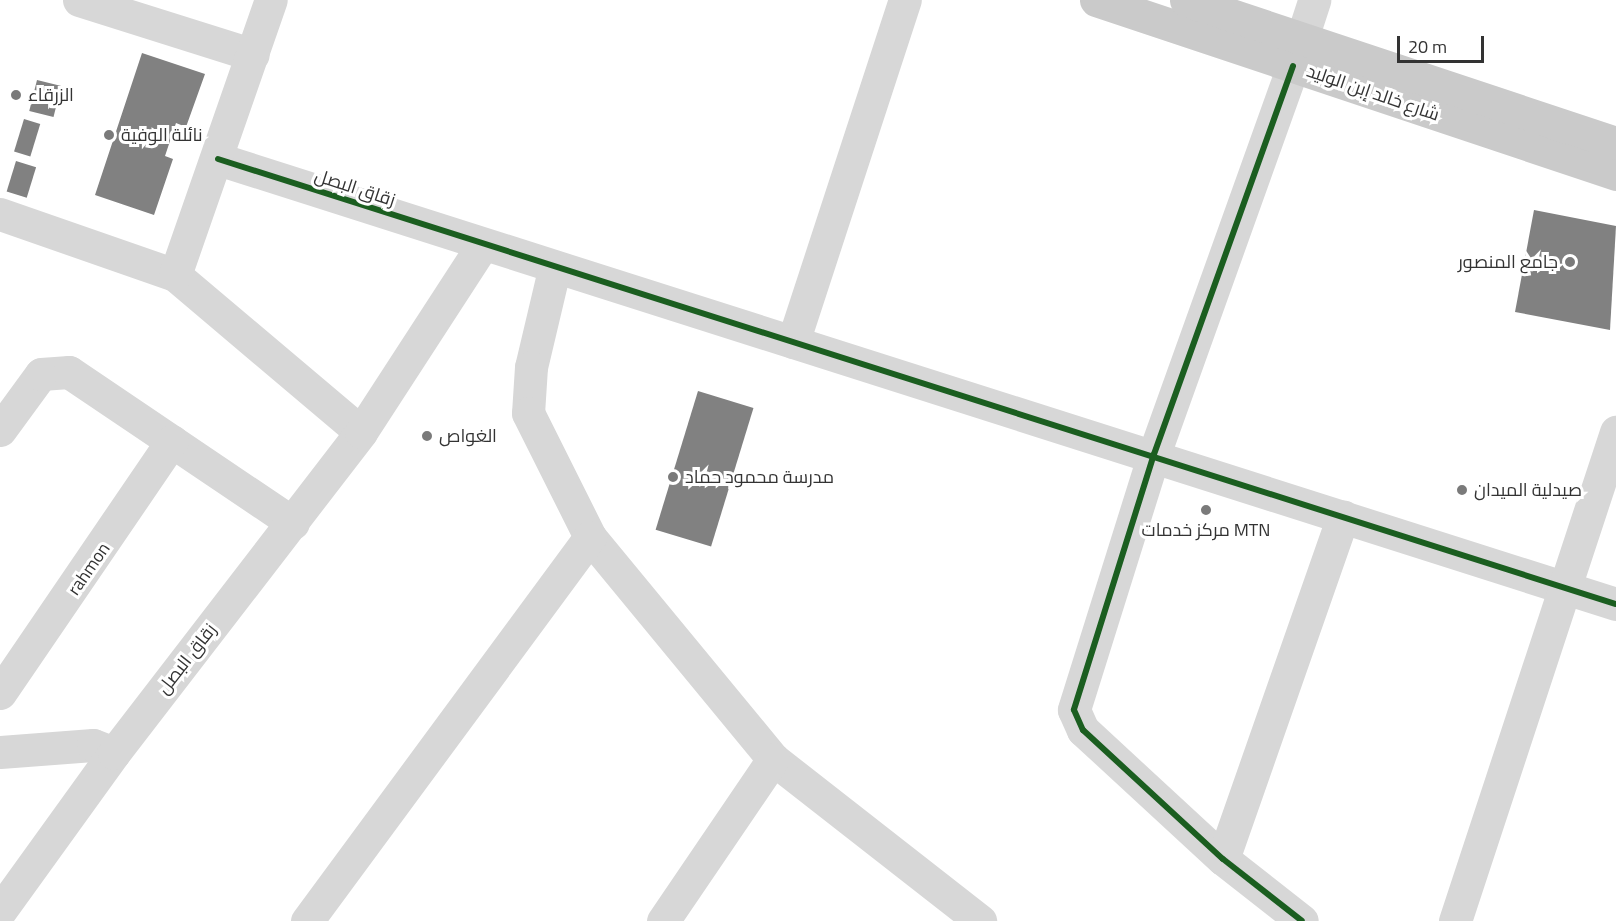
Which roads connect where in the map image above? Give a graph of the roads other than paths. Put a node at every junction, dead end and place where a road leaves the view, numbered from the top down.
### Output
1 (80, 0) edge
2 (272, 0) edge
3 (905, 0) edge
4 (1096, 0) edge
5 (1186, 0) edge
6 (1314, 0) edge
7 (1297, 52) junction
8 (253, 56) junction
9 (1616, 143) edge
10 (218, 159) junction
11 (1616, 174) edge
12 (0, 214) edge
13 (482, 246) junction
14 (554, 270) junction
15 (175, 275) junction
16 (793, 342) junction
17 (0, 430) edge
18 (361, 432) junction
19 (1616, 432) edge
20 (172, 441) junction
21 (1154, 454) junction
22 (1343, 516) junction
23 (293, 523) junction
24 (590, 537) junction
25 (1566, 588) junction
26 (1616, 604) edge
27 (0, 693) edge
28 (0, 752) edge
29 (114, 753) junction
30 (773, 759) junction
31 (1223, 859) junction
32 (0, 911) edge
33 (307, 921) edge
34 (663, 921) edge
35 (980, 921) edge
36 (1302, 921) edge
37 (1455, 921) edge

1 - 8 street
2 - 8 street
3 - 16 street
4 - 7 main road, شارع خالد إبن الوليد
5 - 7 main road, شارع خالد إبن الوليد
6 - 7 street
7 - 9 main road, شارع خالد إبن الوليد
7 - 11 main road, شارع خالد إبن الوليد
7 - 21 street
8 - 10 street
10 - 13 street, زقاق البصل
10 - 15 street
12 - 15 street
13 - 14 street
13 - 18 street, زقاق البصل
14 - 16 street
14 - 24 street
15 - 18 street
16 - 21 street
17 - 20 street
18 - 23 street, زقاق البصل
19 - 25 street
20 - 23 street
20 - 27 street, rahmon
21 - 22 street
21 - 31 street
22 - 25 street
22 - 31 street
23 - 29 street, زقاق البصل
24 - 30 street
24 - 33 street
25 - 26 street
25 - 37 street
28 - 29 street
29 - 32 street, زقاق البصل
30 - 34 street
30 - 35 street
31 - 36 street

